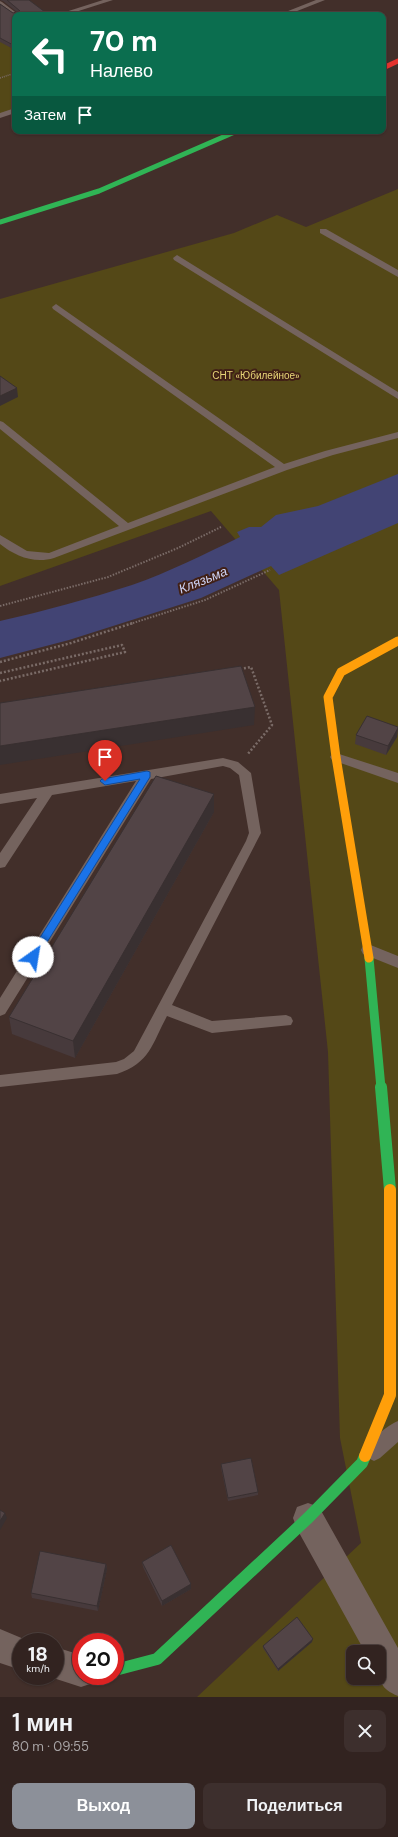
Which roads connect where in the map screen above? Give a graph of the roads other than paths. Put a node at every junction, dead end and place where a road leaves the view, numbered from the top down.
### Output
1 (110, 0) edge
2 (322, 0) edge
3 (0, 3) edge
4 (12, 12) edge
5 (68, 12) edge
6 (290, 12) edge
7 (398, 61) edge
8 (386, 67) edge
9 (12, 111) edge
10 (0, 116) edge
11 (230, 134) edge
12 (0, 222) edge
13 (323, 231) dead end
14 (177, 258) dead end
15 (398, 274) edge
16 (56, 307) dead end
17 (398, 396) edge
18 (0, 424) edge
19 (398, 435) edge
20 (283, 468) junction
21 (126, 527) junction
22 (0, 538) edge
23 (398, 641) edge
24 (336, 757) junction
25 (147, 774) junction
26 (398, 778) edge
27 (48, 791) junction
28 (0, 799) edge
29 (0, 863) edge
30 (368, 950) junction
31 (398, 962) edge
32 (163, 1008) junction
33 (0, 1010) edge
34 (286, 1021) dead end
35 (0, 1081) edge
36 (398, 1430) edge
37 (362, 1463) junction
38 (308, 1518) junction
39 (0, 1645) edge
40 (12, 1651) edge
41 (124, 1668) edge
42 (398, 1680) edge

1 - 5 lane
2 - 6 lane
3 - 4 lane
7 - 8 street
9 - 10 lane
11 - 12 street
13 - 15 lane
14 - 17 lane
16 - 20 lane
18 - 21 lane
19 - 20 lane
20 - 21 lane
21 - 22 lane
23 - 24 street
24 - 26 lane
24 - 30 street
25 - 27 lane
25 - 32 lane
25 - 33 lane
27 - 28 lane
27 - 29 lane
30 - 31 lane
30 - 37 street
32 - 34 lane
32 - 35 lane
36 - 37 lane
37 - 38 street
38 - 41 street
38 - 42 street
39 - 40 street

